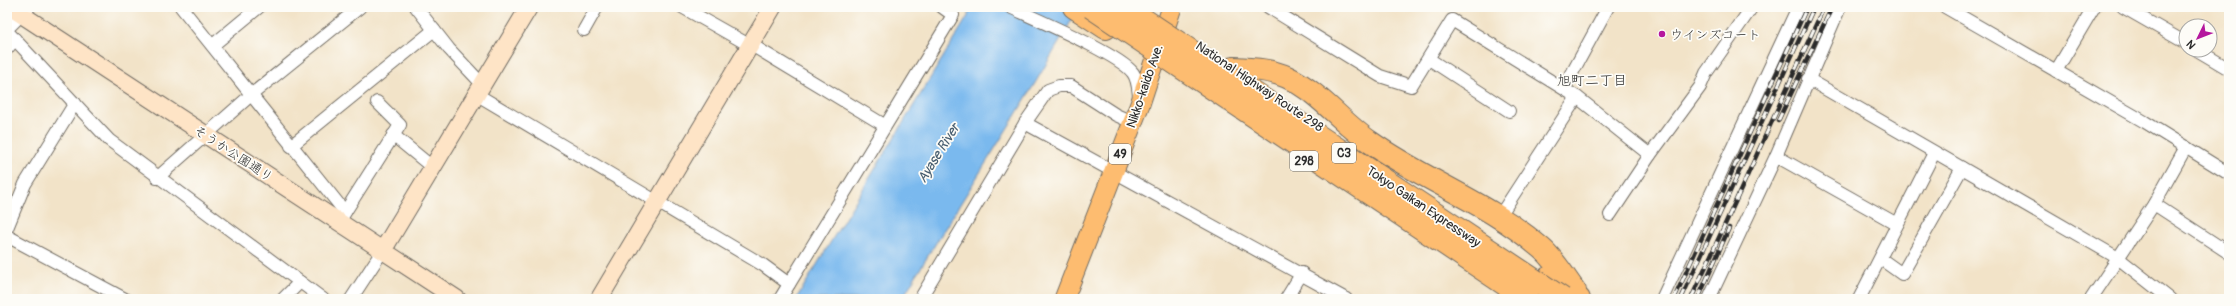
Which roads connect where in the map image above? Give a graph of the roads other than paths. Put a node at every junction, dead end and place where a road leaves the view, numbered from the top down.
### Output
1 (181, 7) edge
2 (259, 7) edge
3 (360, 7) edge
4 (416, 7) edge
5 (529, 7) edge
6 (597, 7) edge
7 (682, 7) edge
8 (772, 7) edge
9 (942, 7) edge
10 (1010, 7) edge
11 (1074, 7) edge
12 (1125, 7) edge
13 (1141, 7) edge
14 (1268, 7) edge
15 (1608, 7) edge
16 (1752, 7) edge
17 (1798, 7) edge
18 (1840, 7) edge
19 (1945, 7) edge
20 (2094, 7) edge
21 (2124, 7) edge
22 (20, 9) edge
23 (1965, 12) edge
24 (1094, 15) edge
25 (1169, 15) edge
26 (434, 30) junction
27 (584, 30) dead end
28 (10, 33) edge
29 (2178, 38) edge
30 (213, 45) junction
31 (750, 45) junction
32 (7, 49) edge
33 (2210, 58) edge
34 (1429, 59) junction
35 (1154, 61) junction
36 (1233, 68) junction
37 (2229, 69) edge
38 (2056, 71) junction
39 (1808, 80) junction
40 (1564, 88) junction
41 (479, 89) junction
42 (251, 95) junction
43 (1577, 97) junction
44 (377, 102) dead end
45 (75, 103) junction
46 (1140, 104) junction
47 (1508, 111) dead end
48 (1132, 122) junction
49 (1025, 123) junction
50 (884, 125) junction
51 (206, 135) junction
52 (393, 135) junction
53 (291, 146) junction
54 (2186, 147) junction
55 (1934, 154) junction
56 (1650, 156) junction
57 (1776, 156) junction
58 (432, 168) junction
59 (1962, 168) junction
60 (1114, 170) junction
61 (2229, 174) edge
62 (157, 178) junction
63 (657, 203) junction
64 (2154, 204) junction
65 (1610, 216) dead end
66 (342, 217) junction
67 (1500, 217) junction
68 (1897, 224) junction
69 (7, 235) edge
70 (383, 250) junction
71 (2229, 253) edge
72 (2118, 258) junction
73 (1881, 259) junction
74 (1302, 274) junction
75 (300, 282) junction
76 (789, 284) junction
77 (125, 299) edge
78 (283, 299) edge
79 (323, 299) edge
80 (351, 299) edge
81 (457, 299) edge
82 (600, 299) edge
83 (780, 299) edge
84 (920, 299) edge
85 (1064, 299) edge
86 (1286, 299) edge
87 (1346, 299) edge
88 (1511, 299) edge
89 (1527, 299) edge
90 (1563, 299) edge
91 (1580, 299) edge
92 (1662, 299) edge
93 (1709, 299) edge
94 (1858, 299) edge
95 (2091, 299) edge
96 (2170, 299) edge

1 - 30 street
2 - 30 street
3 - 42 street
4 - 26 street
5 - 41 street
6 - 27 street
7 - 31 street
8 - 31 street
9 - 50 street
10 - 46 street
11 - 24 highway, 298
12 - 90 highway, Tokyo Gaikan Expressway / C3, bridge
13 - 25 highway, National Highway Route 298
14 - 34 street
15 - 40 street
16 - 56 street
17 - 92 street
18 - 39 street
19 - 23 street
20 - 38 street
21 - 29 street
22 - 28 street
22 - 51 street, そうか公園通り
23 - 38 street
24 - 35 highway, 298
24 - 89 highway, Tokyo Gaikan Expressway / C3, bridge
25 - 35 main road, Nikko-kaido Ave. / 49
25 - 36 highway, National Highway Route 298
26 - 41 street
26 - 53 street
28 - 32 street
28 - 45 street
30 - 42 street
31 - 50 street
31 - 63 street
33 - 37 street
34 - 40 street
34 - 47 street
35 - 46 main road, Nikko-kaido Ave. / 49
35 - 88 highway, 298
36 - 67 highway
36 - 91 highway, National Highway Route 298
38 - 54 street
39 - 55 street
39 - 57 street
40 - 43 street
41 - 58 street
41 - 63 street
42 - 51 street
42 - 53 street
43 - 56 street
43 - 67 street
44 - 52 street
45 - 62 street
45 - 69 street
46 - 48 main road, Nikko-kaido Ave. / 49
48 - 49 street
48 - 60 main road, Nikko-kaido Ave. / 49
49 - 60 street
49 - 84 street
50 - 76 street
51 - 62 street
51 - 66 street, そうか公園通り
52 - 58 street
52 - 66 street
53 - 66 street
54 - 61 street
54 - 64 street
55 - 59 street
55 - 68 street
56 - 65 street
57 - 68 street
57 - 93 street
58 - 70 street
59 - 72 street
59 - 73 street
60 - 74 street
60 - 85 main road, Nikko-kaido Ave. / 49
62 - 75 street
63 - 76 street
63 - 82 street
64 - 71 street
64 - 72 street
66 - 70 street, そうか公園通り
67 - 91 highway
68 - 73 street
69 - 77 street
70 - 80 street
70 - 81 street, そうか公園通り
72 - 95 street
72 - 96 street
73 - 94 street
74 - 86 street
74 - 87 street
75 - 78 street
75 - 79 street
76 - 83 street

